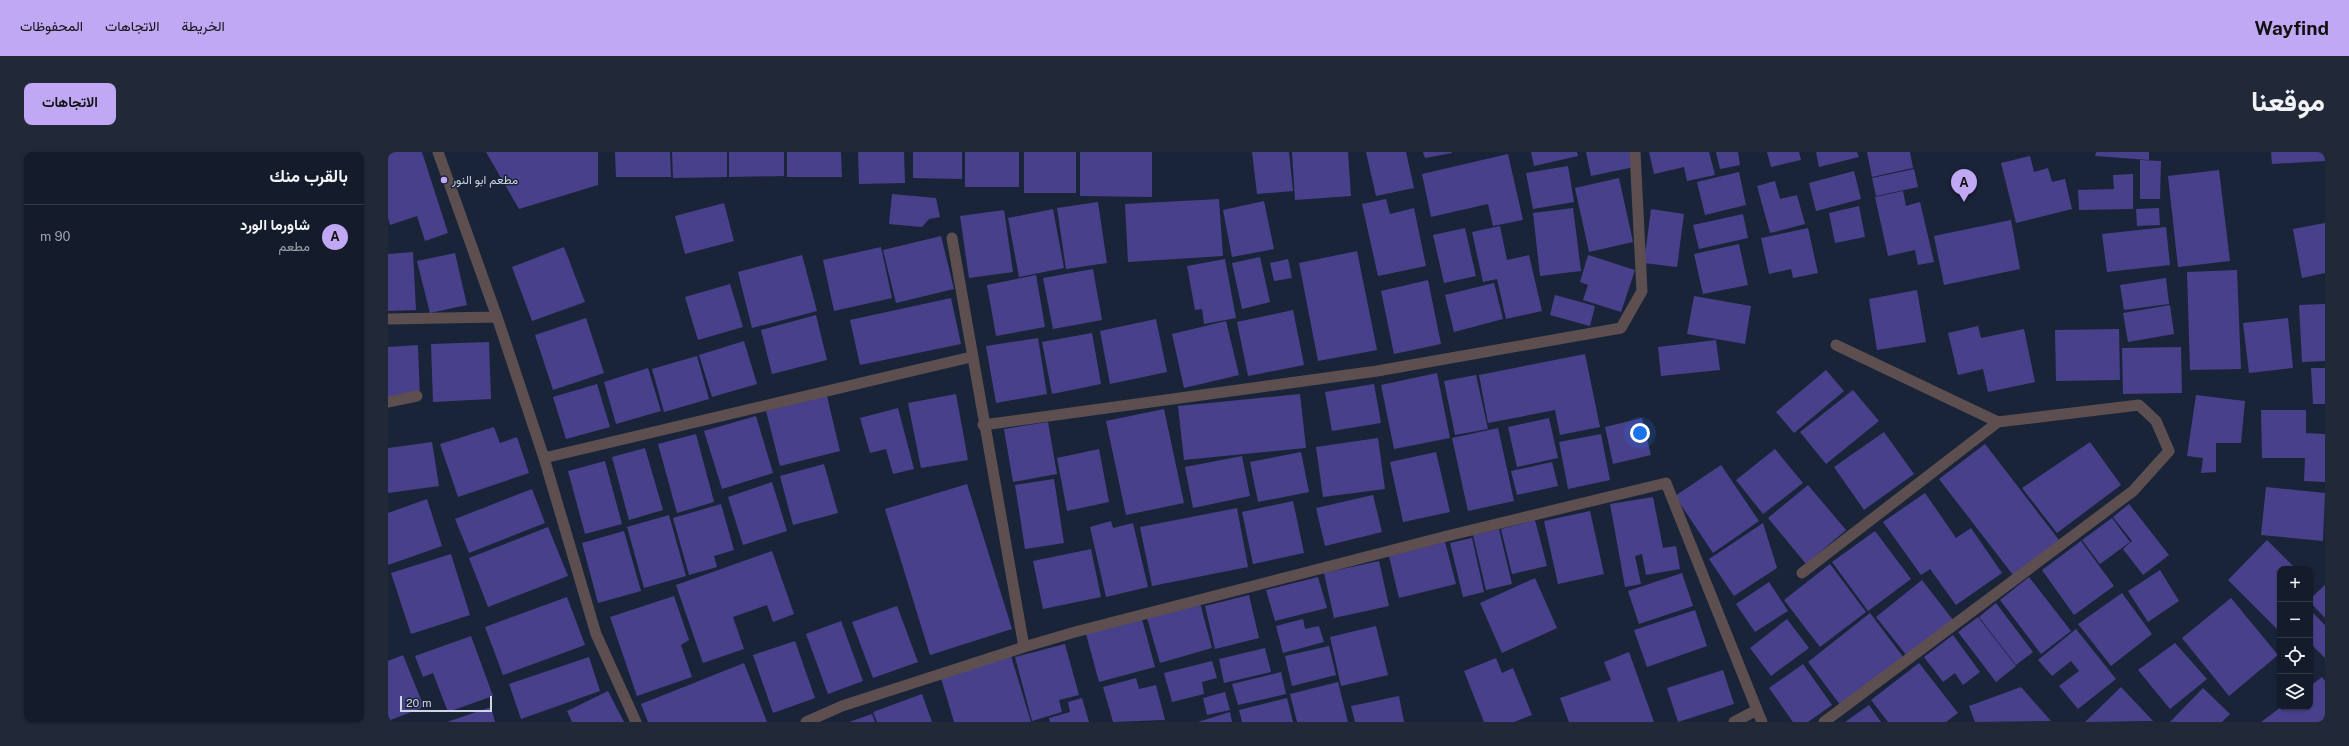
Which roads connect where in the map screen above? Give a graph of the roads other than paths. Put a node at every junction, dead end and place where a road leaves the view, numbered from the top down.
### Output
1 (438, 152) edge
2 (1635, 152) edge
3 (952, 238) dead end
4 (497, 317) junction
5 (388, 319) edge
6 (1836, 345) dead end
7 (972, 357) junction
8 (417, 396) dead end
9 (388, 402) edge
10 (1998, 422) junction
11 (983, 425) junction
12 (544, 458) junction
13 (1802, 573) dead end
14 (1024, 647) junction
15 (1757, 710) junction
16 (636, 722) edge
17 (806, 722) edge
18 (1734, 722) edge
19 (1762, 722) edge
20 (1824, 722) edge

1 - 4 street
2 - 11 street
3 - 7 street
4 - 5 street
4 - 12 street
6 - 10 street
7 - 11 street
7 - 12 street
8 - 9 street
10 - 13 street
10 - 20 street
11 - 14 street
12 - 16 street
14 - 15 street
14 - 17 street
15 - 18 street
15 - 19 street

